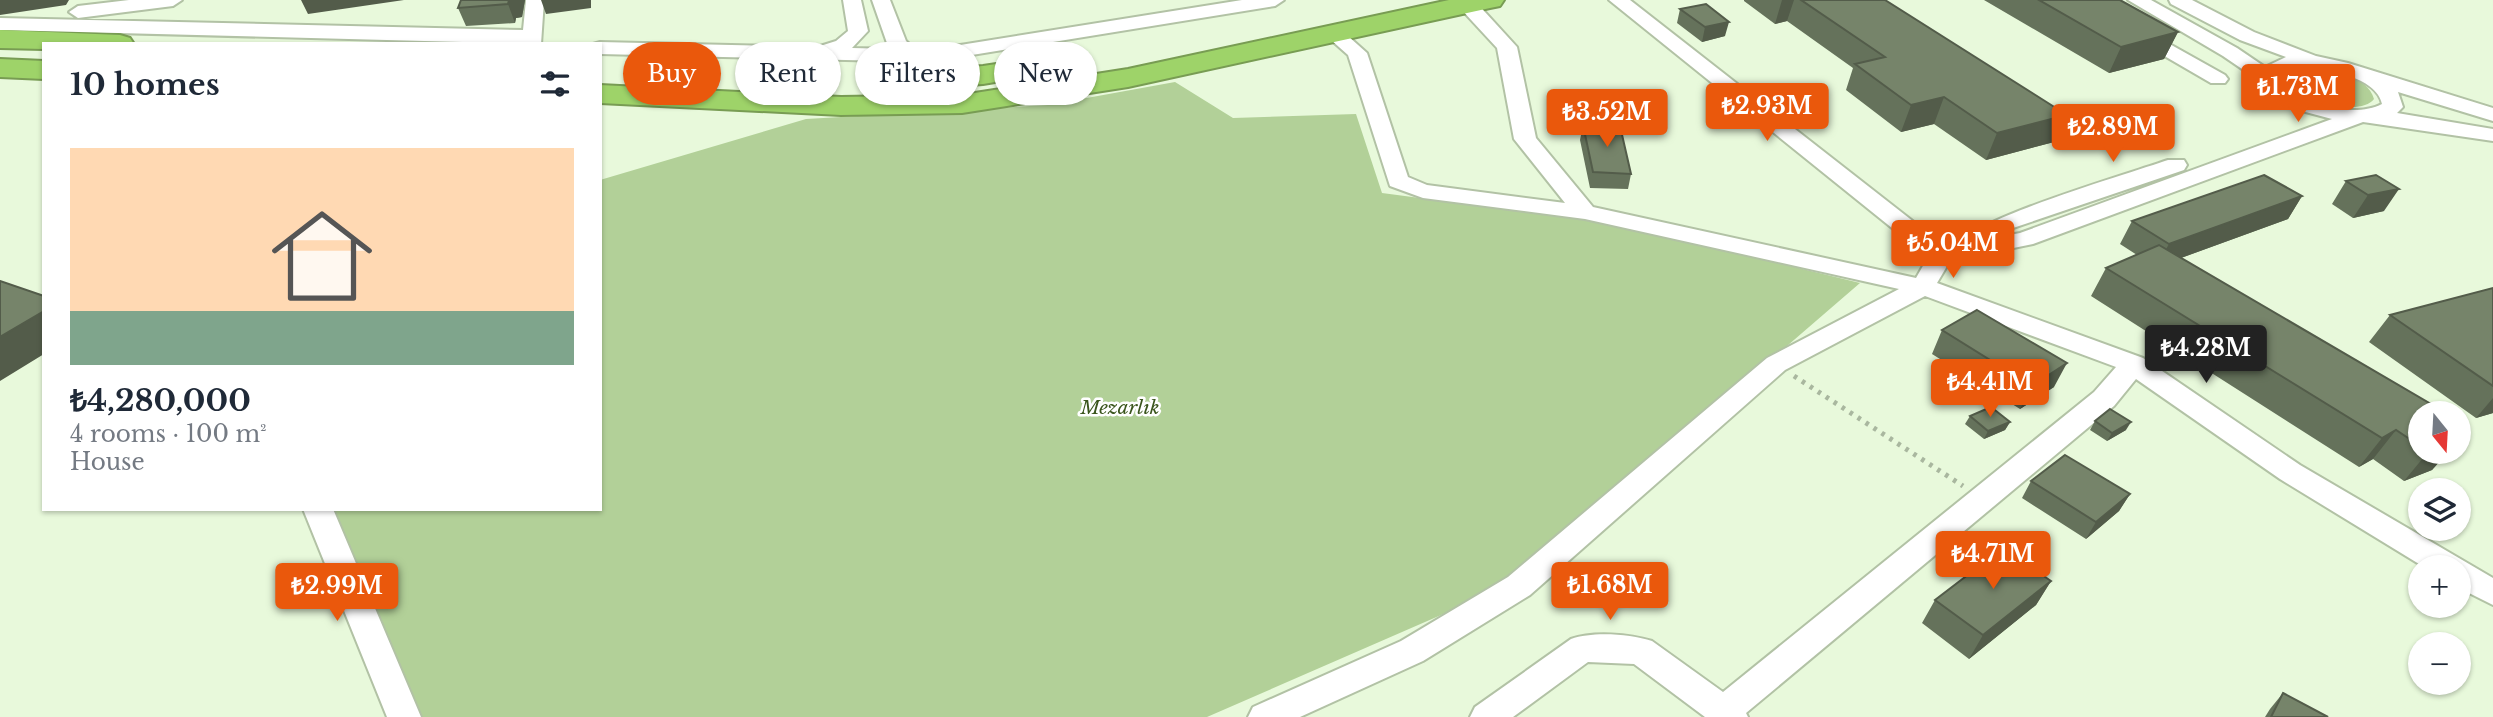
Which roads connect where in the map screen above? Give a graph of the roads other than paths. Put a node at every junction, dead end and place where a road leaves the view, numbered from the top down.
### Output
1 (173, 0) edge
2 (534, 0) edge
3 (852, 0) edge
4 (881, 0) edge
5 (1275, 0) edge
6 (1410, 0) edge
7 (1618, 0) edge
8 (2077, 0) edge
9 (2137, 0) edge
10 (2178, 0) edge
11 (1478, 2) edge
12 (2101, 5) edge
13 (0, 23) edge
14 (2183, 26) junction
15 (1332, 32) junction
16 (0, 39) edge
17 (531, 40) edge
18 (72, 42) edge
19 (897, 42) edge
20 (602, 48) edge
21 (841, 48) edge
22 (980, 48) edge
23 (735, 52) edge
24 (2322, 63) junction
25 (0, 68) edge
26 (42, 70) edge
27 (602, 72) edge
28 (2360, 74) junction
29 (2218, 79) dead end
30 (2276, 86) junction
31 (602, 94) edge
32 (2493, 115) edge
33 (2366, 116) junction
34 (2493, 135) edge
35 (1585, 212) junction
36 (1952, 252) junction
37 (1923, 287) junction
38 (2134, 364) junction
39 (319, 511) edge
40 (2429, 555) edge
41 (2471, 580) edge
42 (2493, 593) edge
43 (1728, 714) edge
44 (404, 717) edge
45 (1265, 717) edge
46 (1488, 717) edge

1 - 13 street
2 - 17 street
3 - 21 street
4 - 19 street
5 - 22 street
6 - 27 highway
7 - 36 street
8 - 12 street
9 - 14 street
10 - 24 street
11 - 15 highway
11 - 35 street
12 - 14 street
12 - 29 street
13 - 17 street
14 - 30 street
15 - 31 highway
15 - 35 street
16 - 18 highway
20 - 23 street
24 - 28 street
24 - 30 street
25 - 26 highway
28 - 32 street
28 - 33 street
30 - 33 street
30 - 36 street
33 - 34 street
33 - 36 street
35 - 37 street
36 - 37 street
37 - 38 street
37 - 45 street
38 - 40 street
38 - 43 street
39 - 44 street
41 - 42 street
43 - 46 street

